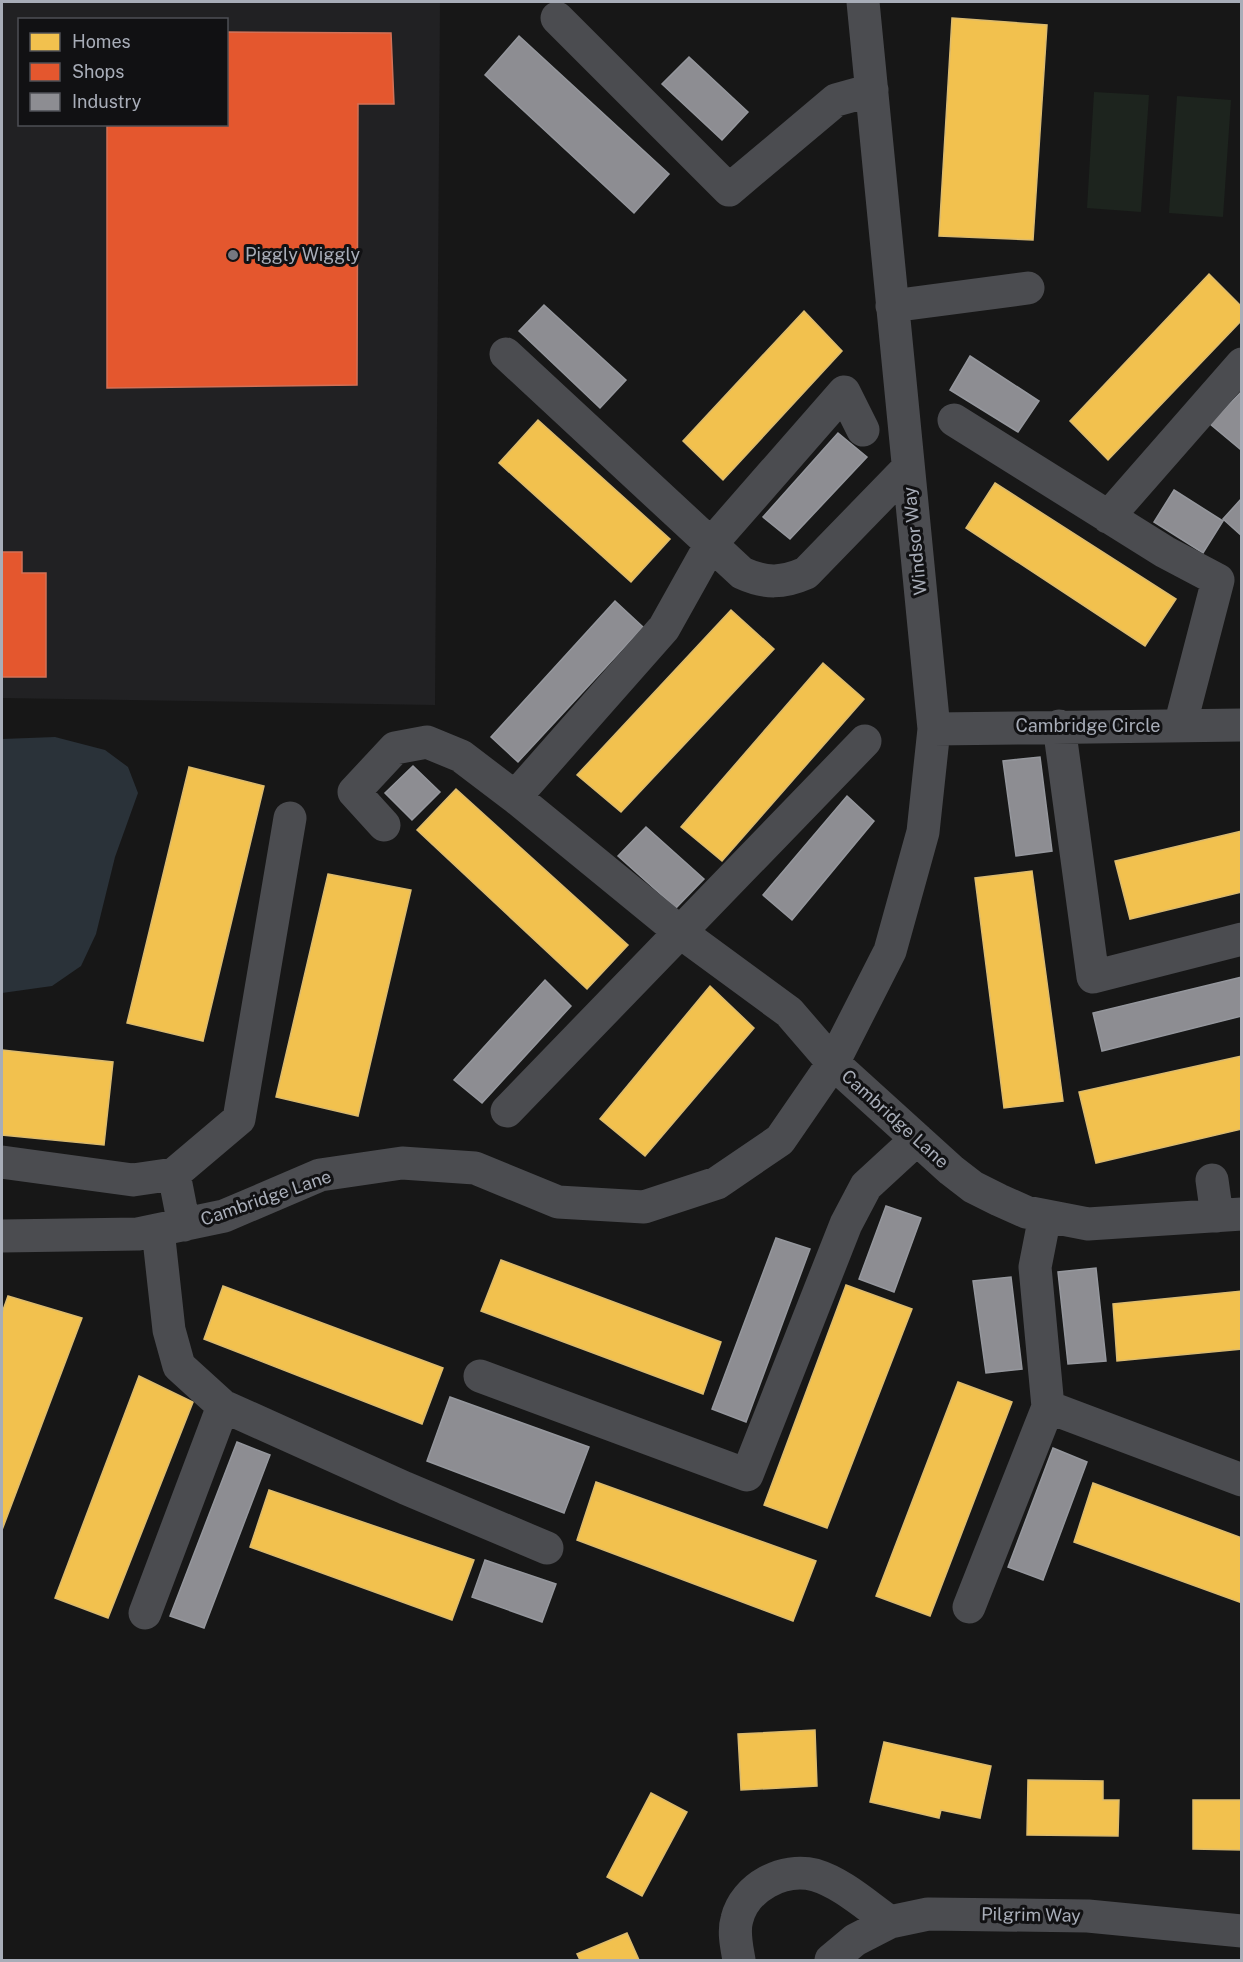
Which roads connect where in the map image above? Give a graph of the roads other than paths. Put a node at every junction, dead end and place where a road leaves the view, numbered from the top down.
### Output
1 (862, 2) edge
2 (557, 18) dead end
3 (872, 90) junction
4 (1028, 288) dead end
5 (892, 306) junction
6 (506, 354) dead end
7 (1242, 364) edge
8 (954, 420) dead end
9 (863, 429) dead end
10 (908, 468) junction
11 (1108, 517) junction
12 (711, 544) junction
13 (1242, 725) edge
14 (1059, 726) junction
15 (1180, 726) junction
16 (934, 729) junction
17 (865, 741) dead end
18 (515, 796) junction
19 (290, 818) dead end
20 (384, 825) dead end
21 (680, 932) junction
22 (1242, 939) edge
23 (833, 1063) junction
24 (507, 1111) dead end
25 (916, 1138) junction
26 (2, 1162) edge
27 (174, 1174) junction
28 (1212, 1180) dead end
29 (1229, 1215) edge
30 (1045, 1216) junction
31 (171, 1227) junction
32 (2, 1236) edge
33 (480, 1376) dead end
34 (223, 1406) junction
35 (1048, 1407) junction
36 (1242, 1479) edge
37 (548, 1548) dead end
38 (969, 1607) dead end
39 (146, 1613) dead end
40 (890, 1922) junction
41 (1242, 1931) edge
42 (739, 1960) edge
43 (831, 1960) edge

1 - 3 street, Windsor Way
2 - 3 street
3 - 5 street, Windsor Way
4 - 5 street
5 - 10 street, Windsor Way
6 - 12 street
7 - 11 street
8 - 11 street
9 - 12 street
10 - 12 street
10 - 16 street, Windsor Way
11 - 15 street
12 - 18 street
13 - 15 street, Cambridge Circle
14 - 15 street, Cambridge Circle
14 - 16 street, Cambridge Circle
14 - 22 street
16 - 23 street, Windsor Way
17 - 21 street
18 - 20 street
18 - 21 street
19 - 27 street
21 - 23 street
21 - 24 street
23 - 25 street, Cambridge Lane
23 - 31 street, Cambridge Lane
25 - 30 street, Cambridge Lane
25 - 33 street
26 - 27 street
27 - 31 street
28 - 29 street
29 - 30 street, Cambridge Lane
30 - 35 street
31 - 32 street, Cambridge Lane
31 - 34 street
34 - 37 street
34 - 39 street
35 - 36 street
35 - 38 street
40 - 41 street, Pilgrim Way
40 - 42 street
40 - 43 street, Pilgrim Way

